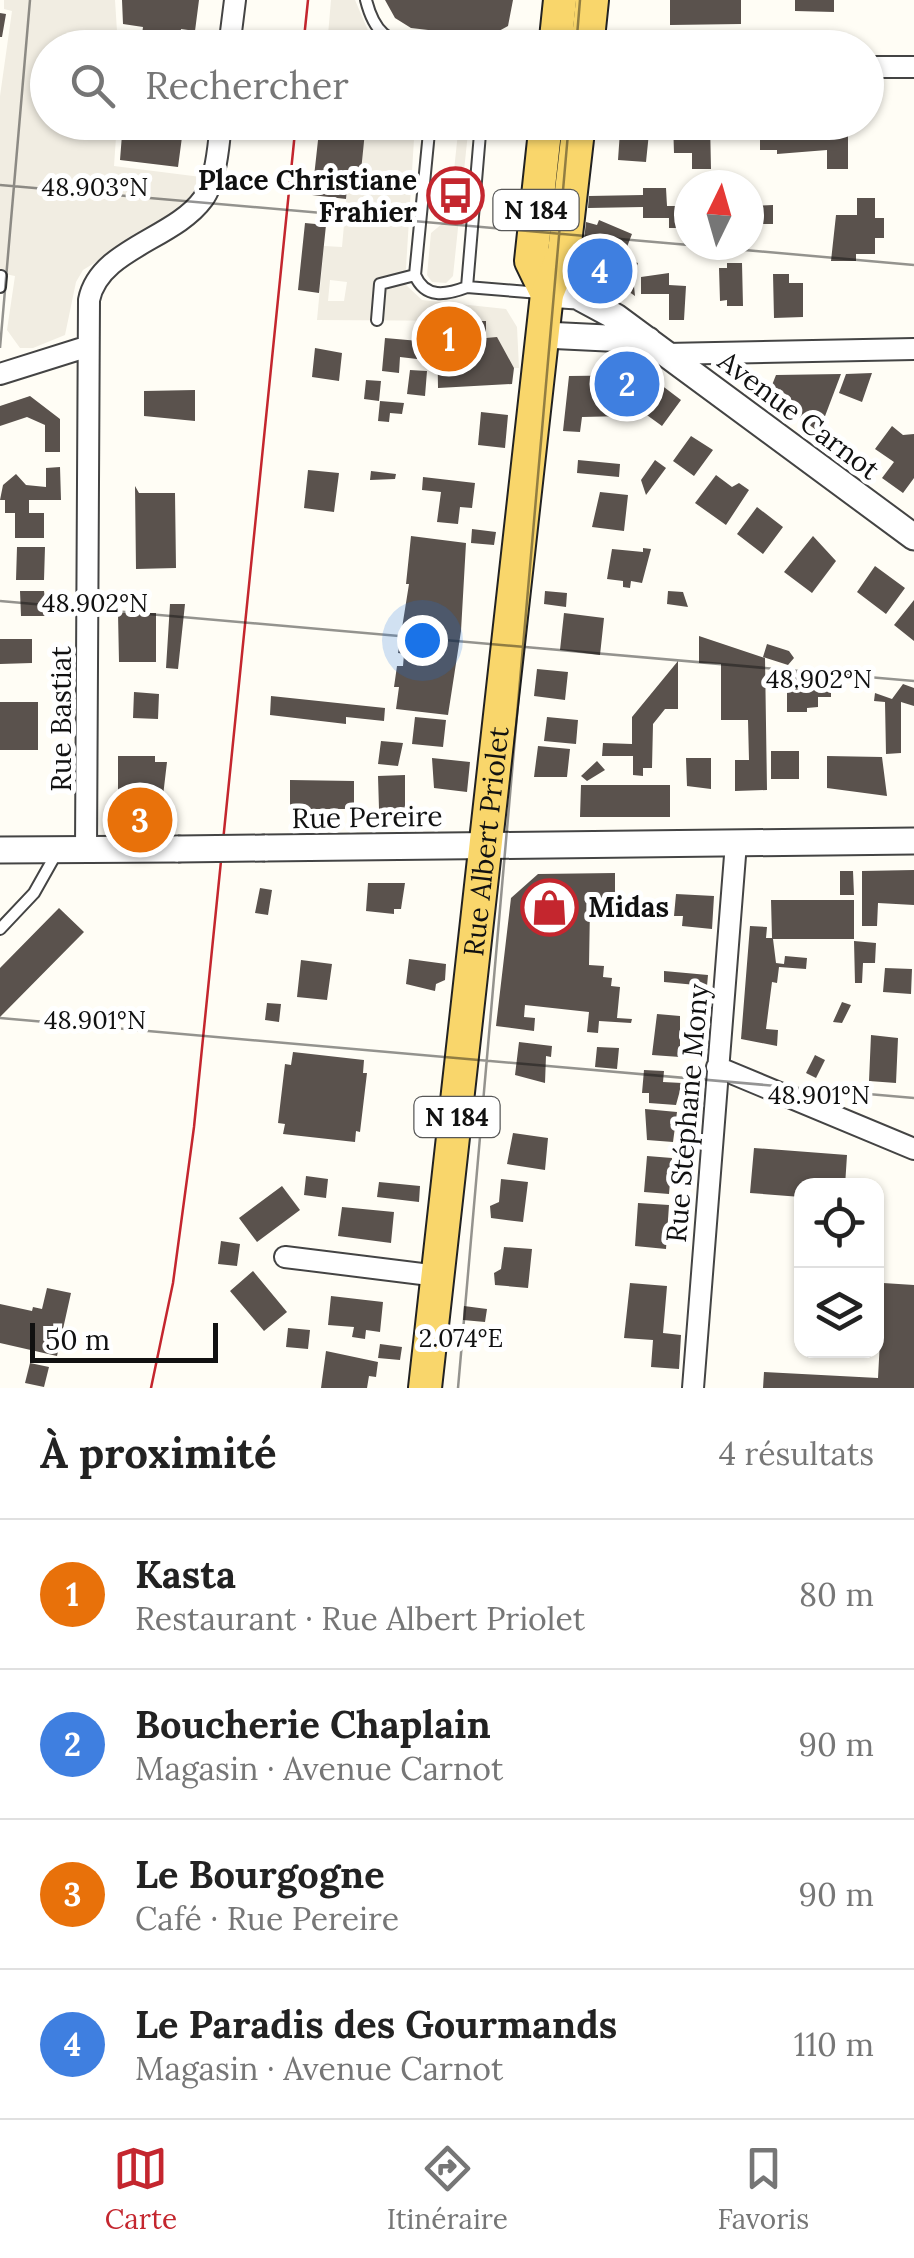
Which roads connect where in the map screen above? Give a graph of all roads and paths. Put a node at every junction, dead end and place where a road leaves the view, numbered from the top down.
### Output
1 (236, 0) edge
2 (366, 0) edge
3 (560, 0) edge
4 (592, 0) edge
5 (232, 30) edge
6 (377, 30) edge
7 (564, 30) edge
8 (576, 30) edge
9 (884, 67) edge
10 (914, 67) edge
11 (218, 140) edge
12 (428, 140) edge
13 (480, 140) edge
14 (544, 140) edge
15 (576, 140) edge
16 (414, 275) junction
17 (1, 276) edge
18 (0, 287) edge
19 (467, 287) junction
20 (547, 294) junction
21 (377, 320) dead end
22 (544, 335) junction
23 (86, 347) junction
24 (657, 347) junction
25 (914, 349) edge
26 (0, 374) edge
27 (914, 538) edge
28 (914, 841) edge
29 (736, 843) junction
30 (486, 846) junction
31 (0, 850) edge
32 (58, 850) junction
33 (86, 850) junction
34 (0, 929) edge
35 (717, 1067) junction
36 (914, 1149) edge
37 (285, 1258) dead end
38 (438, 1276) junction
39 (425, 1388) edge
40 (694, 1388) edge

1 - 5 street
2 - 6 lane
3 - 7 main road
4 - 8 main road
9 - 10 street
11 - 23 street, Rue Bastiat
12 - 16 lane
13 - 19 lane
14 - 20 main road, Rue Albert Priolet / N 184
15 - 20 main road, Rue Albert Priolet / N 184
16 - 19 lane
16 - 21 lane
17 - 18 lane
19 - 20 lane
20 - 22 main road, Rue Albert Priolet / N 184
20 - 24 street, Avenue Carnot
22 - 24 street
22 - 30 main road, Rue Albert Priolet / N 184
23 - 26 street
23 - 33 street, Rue Bastiat
24 - 25 street
24 - 27 street, Avenue Carnot
28 - 29 street, Rue Pereire
29 - 30 street, Rue Pereire
29 - 35 street, Rue Stéphane Mony
30 - 33 street, Rue Pereire, bridge
30 - 38 main road, Rue Albert Priolet / N 184
31 - 32 street, Rue Pereire
32 - 33 street, Rue Pereire
32 - 34 lane
35 - 36 street
35 - 40 street, Rue Stéphane Mony
37 - 38 street
38 - 39 main road, Rue Albert Priolet / N 184

